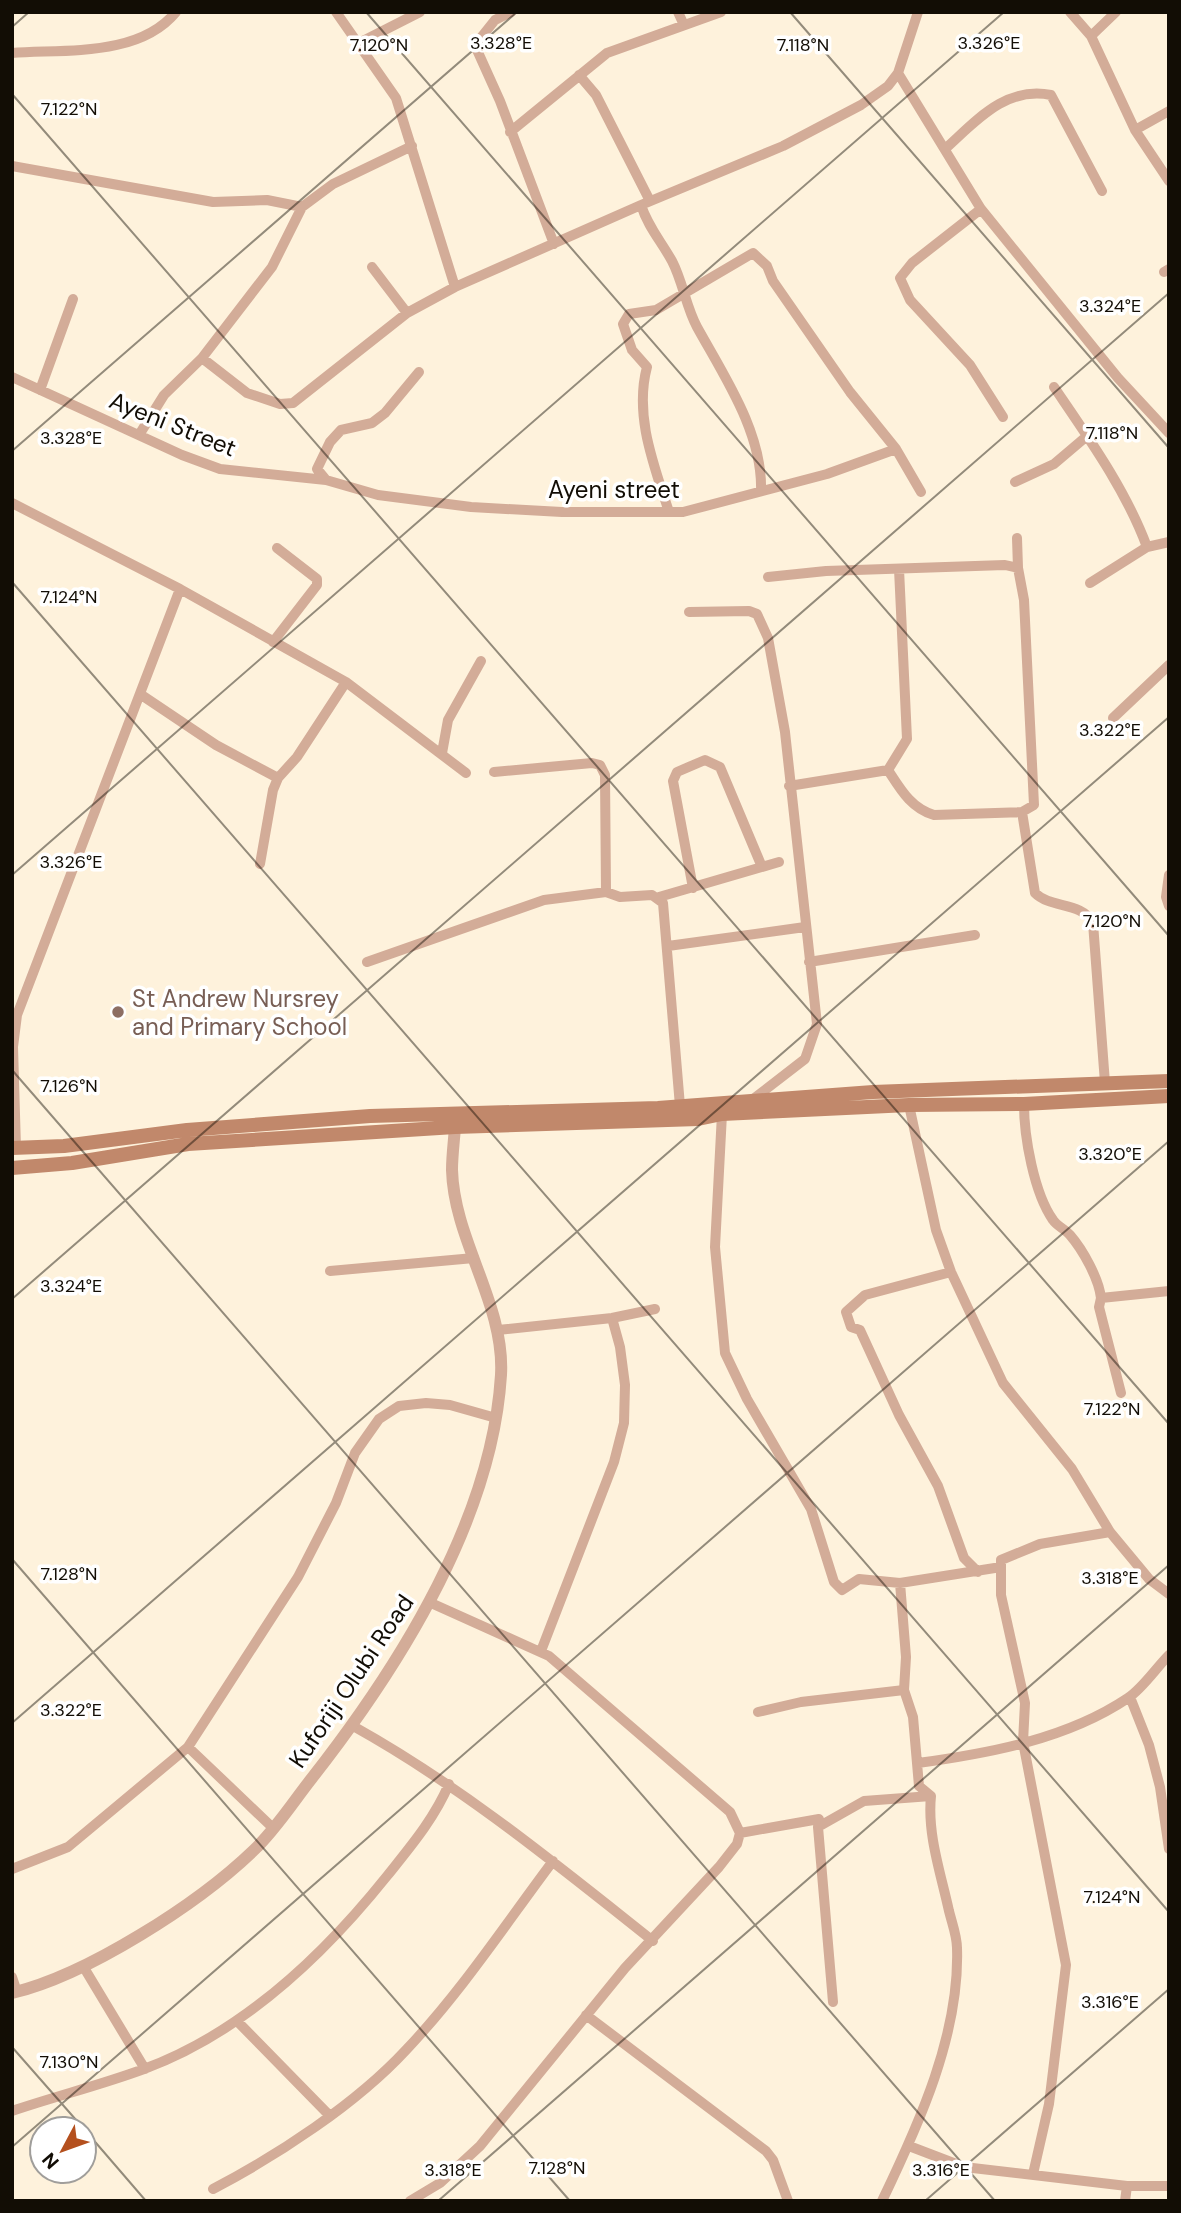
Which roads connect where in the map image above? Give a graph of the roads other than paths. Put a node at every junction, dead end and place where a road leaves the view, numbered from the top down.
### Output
1 (176, 12) edge
2 (337, 12) edge
3 (420, 12) edge
4 (511, 12) edge
5 (678, 12) edge
6 (720, 12) edge
7 (918, 12) edge
8 (1070, 12) edge
9 (1116, 12) edge
10 (495, 16) edge
11 (683, 23) junction
12 (1091, 36) junction
13 (359, 43) junction
14 (12, 53) edge
15 (898, 73) junction
16 (579, 75) junction
17 (1169, 111) edge
18 (1135, 130) junction
19 (510, 132) junction
20 (412, 146) junction
21 (946, 148) junction
22 (12, 166) edge
23 (1169, 181) edge
24 (1102, 191) dead end
25 (645, 203) junction
26 (302, 207) junction
27 (981, 209) junction
28 (554, 244) junction
29 (372, 267) dead end
30 (455, 287) junction
31 (686, 295) junction
32 (73, 299) dead end
33 (407, 313) junction
34 (202, 358) junction
35 (419, 372) dead end
36 (12, 377) edge
37 (1054, 387) dead end
38 (40, 390) junction
39 (1003, 417) dead end
40 (1169, 433) edge
41 (139, 435) junction
42 (1087, 436) junction
43 (896, 449) junction
44 (326, 480) junction
45 (1015, 482) dead end
46 (761, 491) junction
47 (921, 492) dead end
48 (12, 503) edge
49 (669, 512) junction
50 (1017, 538) dead end
51 (1169, 542) edge
52 (1147, 547) junction
53 (276, 548) dead end
54 (1018, 568) junction
55 (899, 569) junction
56 (768, 577) dead end
57 (1090, 583) dead end
58 (180, 589) junction
59 (689, 612) dead end
60 (273, 642) junction
61 (481, 662) dead end
62 (1169, 665) edge
63 (346, 682) junction
64 (140, 694) junction
65 (1113, 718) dead end
66 (442, 753) junction
67 (888, 770) junction
68 (494, 772) dead end
69 (466, 773) dead end
70 (278, 778) junction
71 (789, 786) junction
72 (1022, 812) junction
73 (779, 862) dead end
74 (260, 864) dead end
75 (762, 867) junction
76 (1169, 875) edge
77 (693, 888) junction
78 (606, 892) junction
79 (659, 897) junction
80 (1169, 906) edge
81 (805, 926) junction
82 (975, 936) dead end
83 (668, 946) junction
84 (368, 962) dead end
85 (809, 962) junction
86 (1169, 1081) edge
87 (1105, 1083) junction
88 (1169, 1096) edge
89 (752, 1100) junction
90 (1024, 1104) junction
91 (909, 1105) junction
92 (680, 1106) junction
93 (722, 1114) junction
94 (601, 1116) junction
95 (456, 1127) junction
96 (188, 1137) junction
97 (14, 1148) edge
98 (12, 1168) edge
99 (474, 1258) junction
100 (330, 1271) dead end
101 (951, 1272) junction
102 (1169, 1291) edge
103 (1101, 1298) junction
104 (654, 1310) dead end
105 (612, 1318) junction
106 (498, 1330) junction
107 (1121, 1393) dead end
108 (496, 1418) junction
109 (1110, 1532) junction
110 (1001, 1560) junction
111 (978, 1572) junction
112 (900, 1583) junction
113 (1169, 1594) edge
114 (431, 1603) junction
115 (541, 1651) junction
116 (1169, 1655) edge
117 (904, 1690) junction
118 (1130, 1697) junction
119 (758, 1712) dead end
120 (352, 1726) junction
121 (1023, 1742) junction
122 (188, 1747) junction
123 (918, 1763) junction
124 (449, 1784) junction
125 (931, 1796) junction
126 (818, 1827) junction
127 (274, 1828) junction
128 (740, 1833) junction
129 (1169, 1849) edge
130 (553, 1861) junction
131 (12, 1869) edge
132 (653, 1941) junction
133 (83, 1966) junction
134 (12, 1977) edge
135 (14, 1993) edge
136 (833, 2002) dead end
137 (586, 2015) junction
138 (237, 2021) junction
139 (145, 2069) junction
140 (12, 2111) edge
141 (329, 2115) junction
142 (909, 2146) junction
143 (1033, 2174) junction
144 (1127, 2186) junction
145 (1169, 2186) edge
146 (212, 2189) dead end
147 (410, 2201) edge
148 (788, 2201) edge
149 (882, 2201) edge
150 (1125, 2201) edge

1 - 14 street
2 - 13 street
3 - 13 street
4 - 10 street
5 - 11 street
6 - 11 street
7 - 15 street
8 - 12 street
9 - 12 street
10 - 19 street
11 - 16 street
12 - 18 street
13 - 20 street
15 - 21 street
15 - 25 street
16 - 19 street
16 - 25 street
17 - 18 street
18 - 23 street
19 - 28 street
20 - 26 street
20 - 30 street
21 - 24 street
21 - 27 street
22 - 26 street
25 - 28 street
25 - 31 street
26 - 34 street
27 - 39 street
27 - 40 street
28 - 30 street
29 - 33 street
30 - 33 street
31 - 43 street
31 - 46 street
31 - 49 street
32 - 38 street
33 - 34 street
34 - 41 street
35 - 44 street
36 - 38 street, Ayeni Street
37 - 42 street
38 - 41 street, Ayeni Street
41 - 44 street, Ayeni Street
42 - 45 street
42 - 52 street
43 - 46 street, Ayeni street
43 - 47 street
44 - 49 street, Ayeni street
46 - 49 street, Ayeni street
48 - 58 street
50 - 54 street
51 - 52 street
52 - 57 street
53 - 60 street
54 - 55 street
54 - 72 street
55 - 56 street
55 - 67 street
58 - 60 street
58 - 64 street
59 - 71 street
60 - 63 street
61 - 66 street
62 - 65 street
63 - 66 street
63 - 70 street
64 - 70 street
64 - 97 street
66 - 69 street
67 - 71 street
67 - 72 street
68 - 78 street
70 - 74 street
71 - 81 street
72 - 87 street
73 - 75 street
75 - 77 street
75 - 77 street
76 - 80 street
77 - 79 street
78 - 79 street
78 - 84 street
79 - 83 street
81 - 83 street
81 - 85 street
82 - 85 street
83 - 92 street
85 - 89 street
86 - 87 main road
87 - 89 main road
88 - 90 main road
89 - 92 main road
90 - 91 main road
90 - 103 street
91 - 93 main road
91 - 101 street
92 - 94 main road
93 - 94 main road
93 - 112 street
94 - 95 main road
94 - 96 main road
95 - 96 main road
95 - 99 street, Kuforiji Olubi Road
96 - 97 main road
96 - 98 main road
99 - 100 street
99 - 106 street, Kuforiji Olubi Road
101 - 109 street
101 - 111 street
102 - 103 street
103 - 107 street
104 - 105 street
105 - 106 street
105 - 115 street
106 - 108 street, Kuforiji Olubi Road
108 - 114 street, Kuforiji Olubi Road
108 - 122 street
109 - 110 street
109 - 113 street
110 - 111 street
110 - 121 street
111 - 112 street
112 - 117 street
114 - 115 street
114 - 120 street, Kuforiji Olubi Road
115 - 128 street
116 - 118 street
117 - 119 street
117 - 123 street
118 - 121 street
118 - 129 street
120 - 124 street
120 - 127 street, Kuforiji Olubi Road
121 - 123 street
121 - 143 street
122 - 127 street
122 - 131 street
123 - 125 street
124 - 130 street
124 - 138 street
125 - 126 street
125 - 142 street
126 - 128 street
126 - 136 street
127 - 133 street, Kuforiji Olubi Road
128 - 132 street
130 - 132 street
130 - 141 street
132 - 137 street
133 - 135 street, Kuforiji Olubi Road
133 - 139 street
134 - 135 street
137 - 147 street
137 - 148 street
138 - 139 street
138 - 141 street
139 - 140 street
141 - 146 street
142 - 143 street
142 - 149 street
143 - 144 street
144 - 145 street
144 - 150 street

